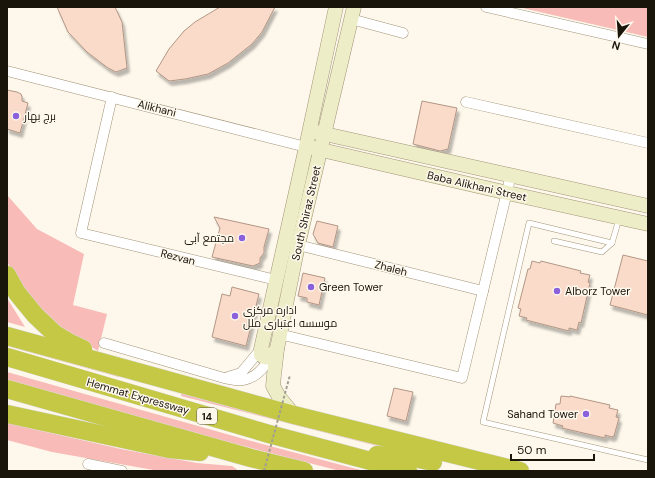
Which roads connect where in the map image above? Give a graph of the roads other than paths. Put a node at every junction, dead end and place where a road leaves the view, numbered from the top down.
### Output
1 (336, 7) edge
2 (486, 7) edge
3 (353, 13) edge
4 (403, 33) dead end
5 (648, 44) edge
6 (7, 71) edge
7 (112, 97) junction
8 (466, 102) dead end
9 (309, 131) junction
10 (325, 134) junction
11 (648, 142) edge
12 (306, 147) junction
13 (321, 150) junction
14 (511, 176) junction
15 (508, 193) junction
16 (648, 206) edge
17 (619, 218) junction
18 (648, 224) edge
19 (554, 241) dead end
20 (612, 243) junction
21 (298, 245) junction
22 (7, 275) edge
23 (276, 280) junction
24 (483, 291) junction
25 (280, 334) junction
26 (7, 336) edge
27 (104, 343) dead end
28 (269, 351) junction
29 (7, 357) edge
30 (124, 368) junction
31 (7, 389) edge
32 (7, 414) edge
33 (294, 415) junction
34 (339, 453) junction
35 (251, 458) junction
36 (648, 460) edge
37 (88, 464) dead end
38 (122, 471) edge
39 (304, 471) edge
40 (408, 471) edge
41 (477, 471) edge
42 (520, 471) edge

1 - 9 main road, South Shiraz Street
2 - 5 street
3 - 4 street
3 - 10 main road, South Shiraz Street
6 - 7 street, Alikhani
7 - 12 street, Alikhani
7 - 23 street, Rezvan
8 - 11 street
9 - 10 main road, Baba Alikhani Street
9 - 12 main road, South Shiraz Street
10 - 13 main road, South Shiraz Street
10 - 14 main road, Baba Alikhani Street
12 - 13 main road, Baba Alikhani Street
12 - 23 main road, South Shiraz Street
13 - 15 main road, Baba Alikhani Street
13 - 21 main road, South Shiraz Street
14 - 15 street
14 - 16 main road, Baba Alikhani Street
15 - 17 main road, Baba Alikhani Street
15 - 24 street
17 - 18 main road, Baba Alikhani Street
17 - 20 lane
19 - 20 lane
20 - 36 lane
21 - 24 street, Zhaleh
21 - 25 main road, South Shiraz Street
22 - 30 highway
23 - 28 main road, South Shiraz Street
24 - 25 street
25 - 28 main road, South Shiraz Street
26 - 30 highway
27 - 28 street
28 - 33 main road, South Shiraz Street
29 - 34 highway, Hemmat Expressway / 14
30 - 33 highway
31 - 35 highway
32 - 35 highway
33 - 42 highway
34 - 40 highway, Hemmat Expressway / 14
34 - 41 highway
35 - 39 highway
37 - 38 street

